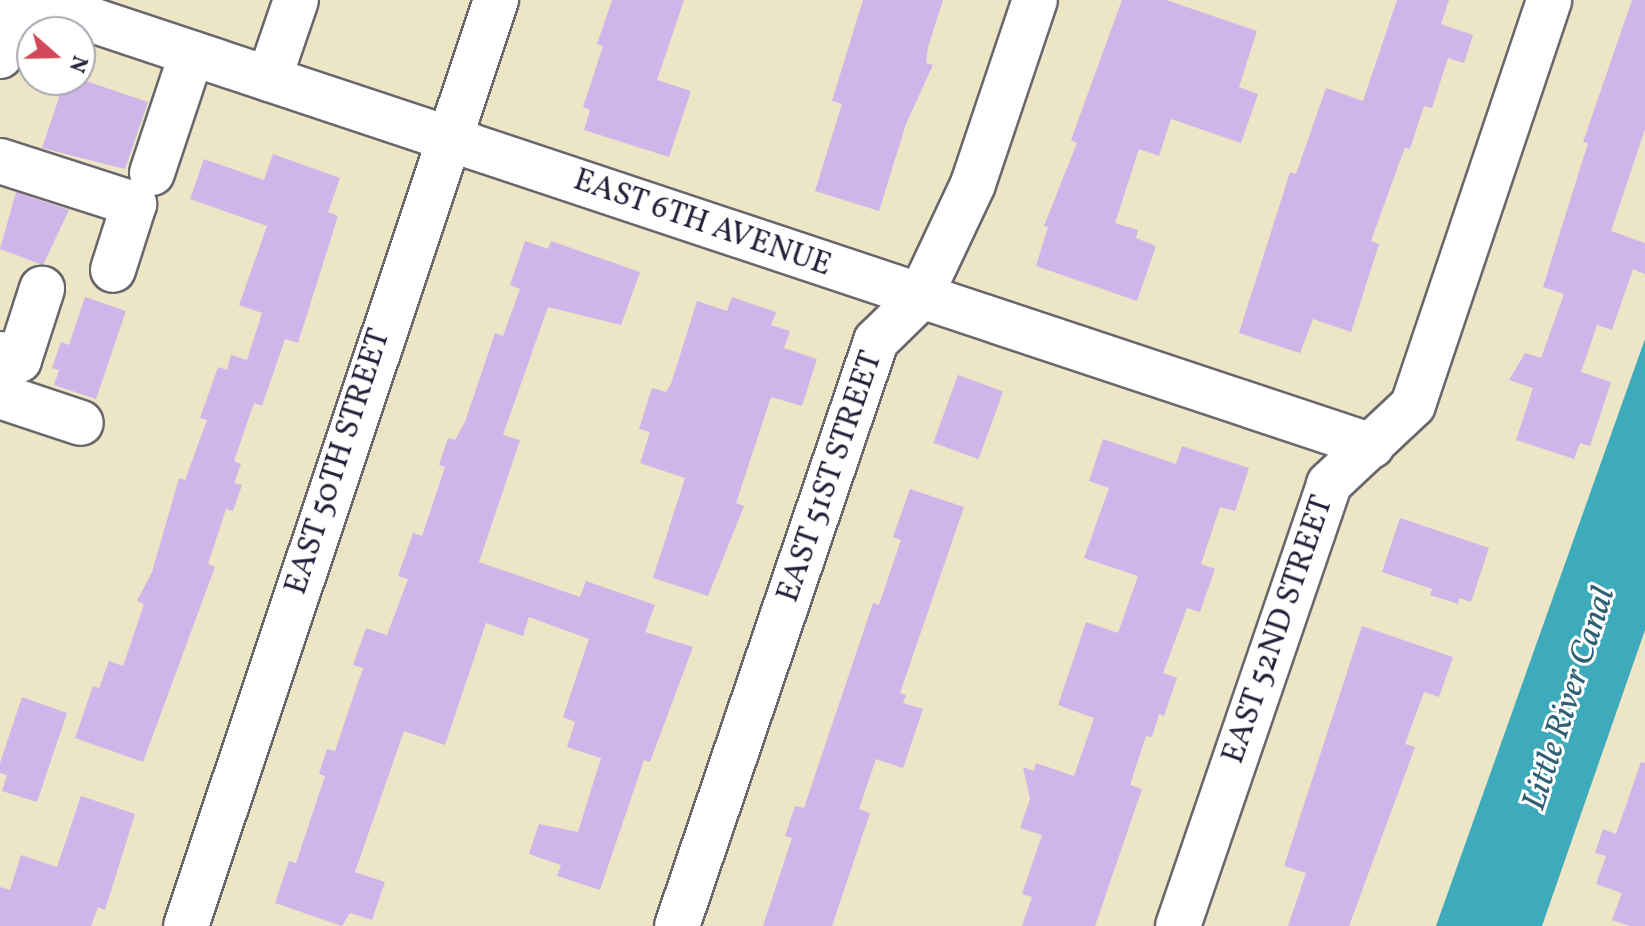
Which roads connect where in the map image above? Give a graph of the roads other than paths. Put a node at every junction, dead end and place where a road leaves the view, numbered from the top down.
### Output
1 (19, 0) edge
2 (32, 0) edge
3 (296, 0) edge
4 (496, 0) edge
5 (1035, 0) edge
6 (1549, 0) edge
7 (113, 13) edge
8 (192, 53) junction
9 (0, 56) edge
10 (269, 79) junction
11 (446, 138) junction
12 (0, 161) edge
13 (152, 173) dead end
14 (113, 270) dead end
15 (42, 289) dead end
16 (919, 299) junction
17 (0, 354) edge
18 (0, 396) edge
19 (81, 423) dead end
20 (1372, 446) junction
21 (186, 926) edge
22 (677, 926) edge
23 (1178, 926) edge

1 - 9 street
2 - 7 street, EAST 6TH AVENUE
3 - 10 street
4 - 11 street, EAST 50TH STREET
5 - 16 street, EAST 51ST STREET
6 - 20 street, EAST 52ND STREET
7 - 8 street, EAST 6TH AVENUE
8 - 10 street, EAST 6TH AVENUE
8 - 13 street
10 - 11 street, EAST 6TH AVENUE
11 - 16 street, EAST 6TH AVENUE
11 - 21 street, EAST 50TH STREET
12 - 14 street
15 - 17 street
16 - 20 street, EAST 6TH AVENUE
16 - 22 street, EAST 51ST STREET
18 - 19 street
20 - 23 street, EAST 52ND STREET

